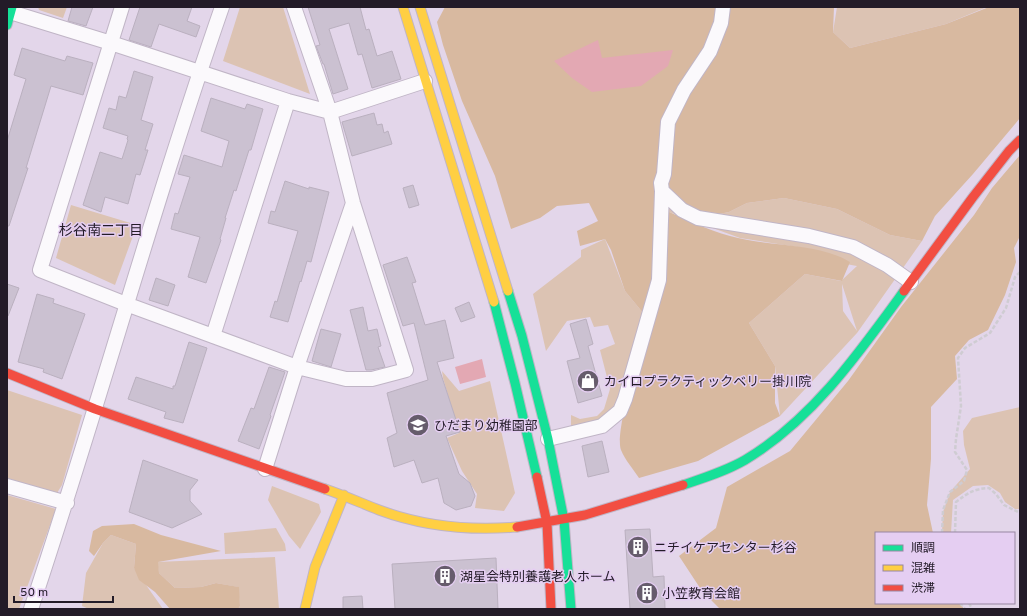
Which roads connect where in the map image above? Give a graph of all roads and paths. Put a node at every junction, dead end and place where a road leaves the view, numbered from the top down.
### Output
1 (122, 7) edge
2 (222, 7) edge
3 (294, 7) edge
4 (403, 7) edge
5 (420, 7) edge
6 (722, 7) edge
7 (9, 14) edge
8 (111, 43) junction
9 (199, 72) junction
10 (425, 81) junction
11 (288, 101) junction
12 (330, 112) junction
13 (1020, 140) edge
14 (662, 191) junction
15 (353, 203) junction
16 (1020, 272) edge
17 (911, 282) junction
18 (126, 304) junction
19 (213, 336) junction
20 (297, 367) junction
21 (7, 372) edge
22 (95, 409) junction
23 (548, 439) junction
24 (265, 469) junction
25 (7, 486) edge
26 (344, 495) junction
27 (66, 503) junction
28 (1020, 513) edge
29 (564, 520) junction
30 (546, 523) junction
31 (942, 532) edge
32 (955, 532) edge
33 (31, 609) edge
34 (305, 609) edge
35 (551, 609) edge
36 (571, 609) edge

1 - 8 street
2 - 9 street
3 - 12 street
4 - 10 street
5 - 23 street
6 - 14 street
7 - 8 street
8 - 9 street
8 - 18 street
9 - 11 street
9 - 18 street
10 - 12 street
10 - 30 street
11 - 12 street
11 - 19 street
12 - 15 street
13 - 17 street
14 - 17 street
14 - 23 street
15 - 20 street
15 - 20 street
16 - 31 path
17 - 29 street
18 - 19 street
18 - 22 street
19 - 20 street
20 - 24 street
21 - 22 street
22 - 24 street
22 - 27 street
23 - 29 street
24 - 26 street
25 - 27 street
26 - 30 street
26 - 34 street
27 - 33 street
28 - 32 path
29 - 30 street
29 - 36 street
30 - 35 street

